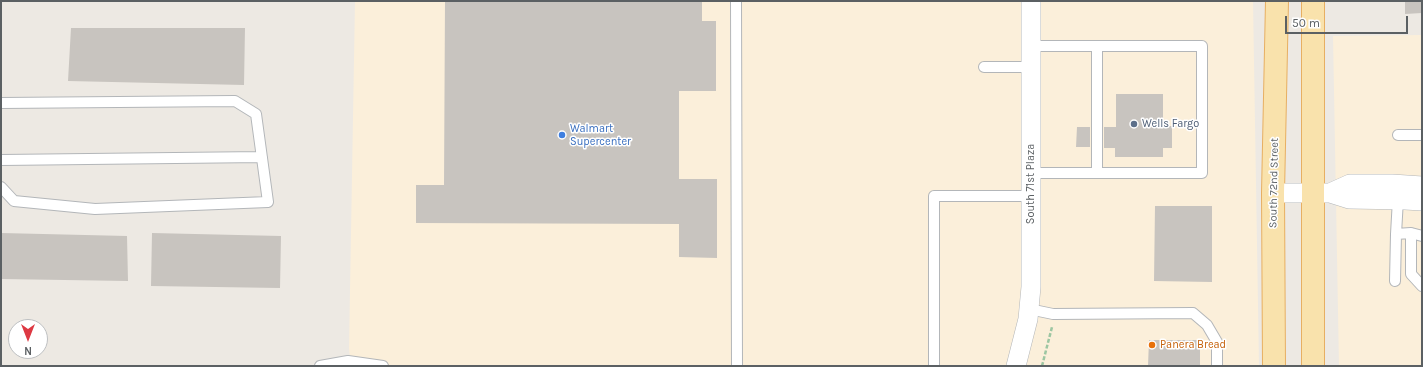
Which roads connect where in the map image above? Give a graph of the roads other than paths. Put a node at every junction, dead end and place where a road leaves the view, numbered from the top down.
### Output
1 (736, 1) edge
2 (1031, 1) edge
3 (1277, 1) edge
4 (1313, 1) edge
5 (1031, 46) junction
6 (1097, 46) junction
7 (984, 67) dead end
8 (1031, 67) junction
9 (1, 103) edge
10 (1422, 134) edge
11 (1398, 135) dead end
12 (262, 157) junction
13 (1, 160) edge
14 (1031, 173) junction
15 (1097, 173) junction
16 (1422, 186) edge
17 (1, 188) edge
18 (1273, 193) junction
19 (1322, 193) junction
20 (1031, 196) junction
21 (1398, 199) junction
22 (1422, 201) edge
23 (1411, 233) junction
24 (1396, 234) junction
25 (1422, 236) edge
26 (1395, 281) dead end
27 (1422, 286) edge
28 (1029, 309) junction
29 (320, 366) edge
30 (383, 366) edge
31 (737, 366) edge
32 (934, 366) edge
33 (1016, 366) edge
34 (1217, 366) edge
35 (1274, 366) edge
36 (1313, 366) edge

1 - 31 lane
2 - 5 street, South 71st Plaza
3 - 18 main road, South 72nd Street
4 - 19 main road
5 - 6 lane
5 - 8 street, South 71st Plaza
6 - 15 lane
6 - 15 lane
7 - 8 lane
8 - 14 street, South 71st Plaza
9 - 12 lane
10 - 11 lane
12 - 13 lane
12 - 17 lane
14 - 15 lane
14 - 20 street, South 71st Plaza
16 - 19 street
18 - 19 street
18 - 35 main road, South 72nd Street
19 - 21 street
19 - 36 main road
20 - 28 street, South 71st Plaza
20 - 32 lane
21 - 22 street
21 - 24 lane
23 - 24 lane
23 - 25 lane
23 - 27 lane
24 - 26 lane
28 - 33 street, South 71st Plaza
28 - 34 lane
29 - 30 lane

